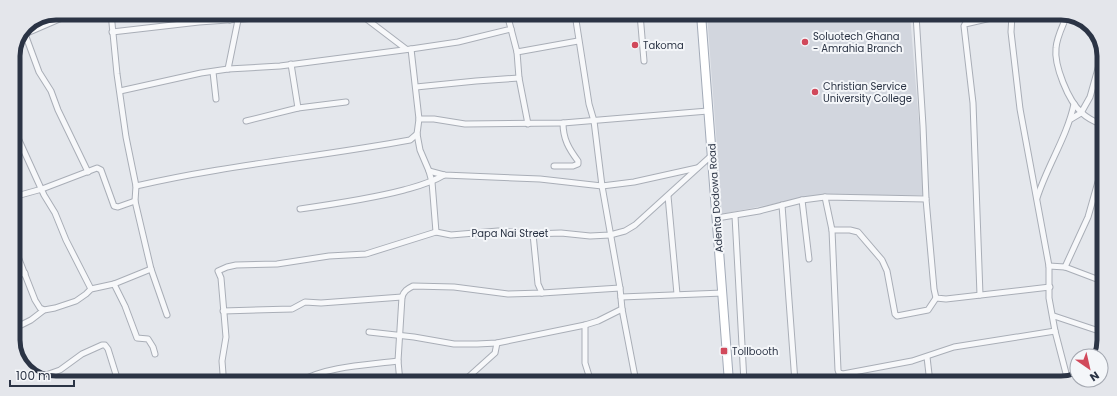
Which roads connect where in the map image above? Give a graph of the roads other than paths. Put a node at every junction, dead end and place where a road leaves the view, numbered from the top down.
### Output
1 (56, 20) edge
2 (111, 20) edge
3 (230, 20) joint
4 (238, 20) joint
5 (368, 20) edge
6 (509, 20) edge
7 (576, 20) edge
8 (641, 20) edge
9 (701, 20) edge
10 (916, 20) edge
11 (983, 20) edge
12 (1011, 20) edge
13 (1065, 21) edge
14 (511, 29) junction
15 (112, 32) junction
16 (28, 33) edge
17 (25, 39) edge
18 (578, 42) junction
19 (408, 49) junction
20 (517, 52) junction
21 (644, 61) dead end
22 (291, 64) junction
23 (228, 69) junction
24 (213, 72) junction
25 (1097, 72) edge
26 (519, 78) junction
27 (416, 88) junction
28 (120, 91) junction
29 (216, 99) dead end
30 (346, 102) dead end
31 (1074, 104) junction
32 (298, 108) junction
33 (708, 111) junction
34 (1082, 113) junction
35 (419, 119) junction
36 (1071, 119) junction
37 (594, 121) junction
38 (246, 122) dead end
39 (563, 123) junction
40 (1097, 123) edge
41 (528, 124) junction
42 (418, 134) junction
43 (410, 140) junction
44 (20, 142) edge
45 (420, 150) junction
46 (712, 154) junction
47 (554, 166) dead end
48 (698, 168) junction
49 (430, 171) junction
50 (88, 172) junction
51 (444, 175) junction
52 (432, 182) junction
53 (1033, 182) junction
54 (1042, 182) junction
55 (136, 186) junction
56 (602, 186) junction
57 (1097, 186) edge
58 (42, 189) junction
59 (20, 195) edge
60 (668, 196) junction
61 (825, 197) junction
62 (926, 199) junction
63 (1037, 199) junction
64 (802, 200) junction
65 (135, 201) junction
66 (782, 205) junction
67 (300, 209) dead end
68 (735, 216) junction
69 (717, 218) junction
70 (832, 230) junction
71 (436, 232) junction
72 (532, 234) junction
73 (610, 235) junction
74 (809, 259) dead end
75 (20, 261) edge
76 (1049, 266) junction
77 (1064, 267) junction
78 (151, 269) junction
79 (25, 273) junction
80 (20, 274) edge
81 (1097, 279) edge
82 (114, 284) junction
83 (538, 284) junction
84 (1050, 287) junction
85 (620, 288) junction
86 (90, 289) junction
87 (533, 293) junction
88 (542, 293) junction
89 (722, 293) junction
90 (677, 294) junction
91 (980, 295) junction
92 (402, 297) junction
93 (621, 297) junction
94 (936, 298) junction
95 (622, 309) junction
96 (44, 310) junction
97 (223, 311) junction
98 (167, 315) dead end
99 (1054, 316) junction
100 (585, 325) junction
101 (20, 326) edge
102 (1097, 330) edge
103 (1055, 331) junction
104 (369, 332) dead end
105 (400, 336) junction
106 (497, 343) junction
107 (155, 354) dead end
108 (926, 357) junction
109 (398, 361) junction
110 (47, 375) edge
111 (116, 376) edge
112 (222, 376) edge
113 (318, 376) edge
114 (399, 376) edge
115 (469, 376) edge
116 (589, 376) edge
117 (634, 376) edge
118 (729, 376) edge
119 (744, 376) edge
120 (795, 376) edge
121 (929, 376) edge
122 (1067, 376) edge

1 - 16 street
2 - 15 street
3 - 4 street
3 - 15 street
4 - 23 street
5 - 19 street
6 - 14 street
7 - 18 street
8 - 21 street
9 - 33 main road, Adenta Dodowa Road
10 - 62 street
11 - 91 street
12 - 53 street
13 - 31 street
14 - 19 street
14 - 20 street
15 - 28 street
17 - 50 street
18 - 20 street
18 - 37 street
19 - 22 street
19 - 27 street
20 - 26 street
22 - 23 street
22 - 32 street
23 - 24 street
24 - 28 street
24 - 29 street
25 - 34 street
26 - 27 street
26 - 41 street
27 - 35 street
28 - 55 street
30 - 32 street
31 - 34 street
31 - 36 street
32 - 38 street
33 - 37 street
33 - 46 main road, Adenta Dodowa Road
34 - 36 street
34 - 40 street
35 - 41 street
35 - 42 street
36 - 54 street
37 - 39 street
37 - 56 street
39 - 41 street
39 - 47 street
42 - 43 street
42 - 45 street
43 - 45 street
43 - 55 street
44 - 58 street
45 - 49 street
46 - 48 street, Papa Nai Street
46 - 69 main road, Adenta Dodowa Road
48 - 56 street
48 - 60 street, Papa Nai Street
49 - 51 street
49 - 52 street
50 - 58 street
50 - 65 street
51 - 52 street
51 - 56 street
52 - 67 street
52 - 71 street
53 - 54 street
53 - 63 street
54 - 63 street
55 - 65 street
56 - 73 street
57 - 77 street
58 - 59 street
58 - 86 street
60 - 73 street, Papa Nai Street
60 - 90 street
61 - 62 street
61 - 64 street
61 - 70 street
62 - 94 street
63 - 76 street
64 - 66 street
64 - 74 street
65 - 78 street
66 - 68 street
66 - 120 street
68 - 69 street
68 - 119 street
69 - 89 main road, Adenta Dodowa Road
70 - 94 street
70 - 108 street
71 - 72 street, Papa Nai Street
71 - 97 street, Papa Nai Street
72 - 73 street, Papa Nai Street
72 - 83 street
73 - 85 street
75 - 79 street
76 - 77 street
76 - 84 street
77 - 81 street
78 - 82 street
78 - 98 street
79 - 80 street
79 - 96 street
82 - 86 street
82 - 107 street
83 - 87 street
83 - 88 street
84 - 91 street
84 - 99 street
85 - 88 street
85 - 93 street
86 - 96 street
87 - 88 street
87 - 92 street
89 - 90 street
89 - 118 main road, Adenta Dodowa Road
90 - 93 street
91 - 94 street
92 - 97 street
92 - 105 street
93 - 95 street
95 - 100 street
95 - 117 street
96 - 101 street
97 - 112 street
99 - 102 street
99 - 103 street
100 - 106 street
100 - 116 street
103 - 108 street
103 - 122 street
104 - 105 street
105 - 106 street
105 - 109 street
106 - 115 street
108 - 121 street
109 - 113 street
109 - 114 street
110 - 111 street

